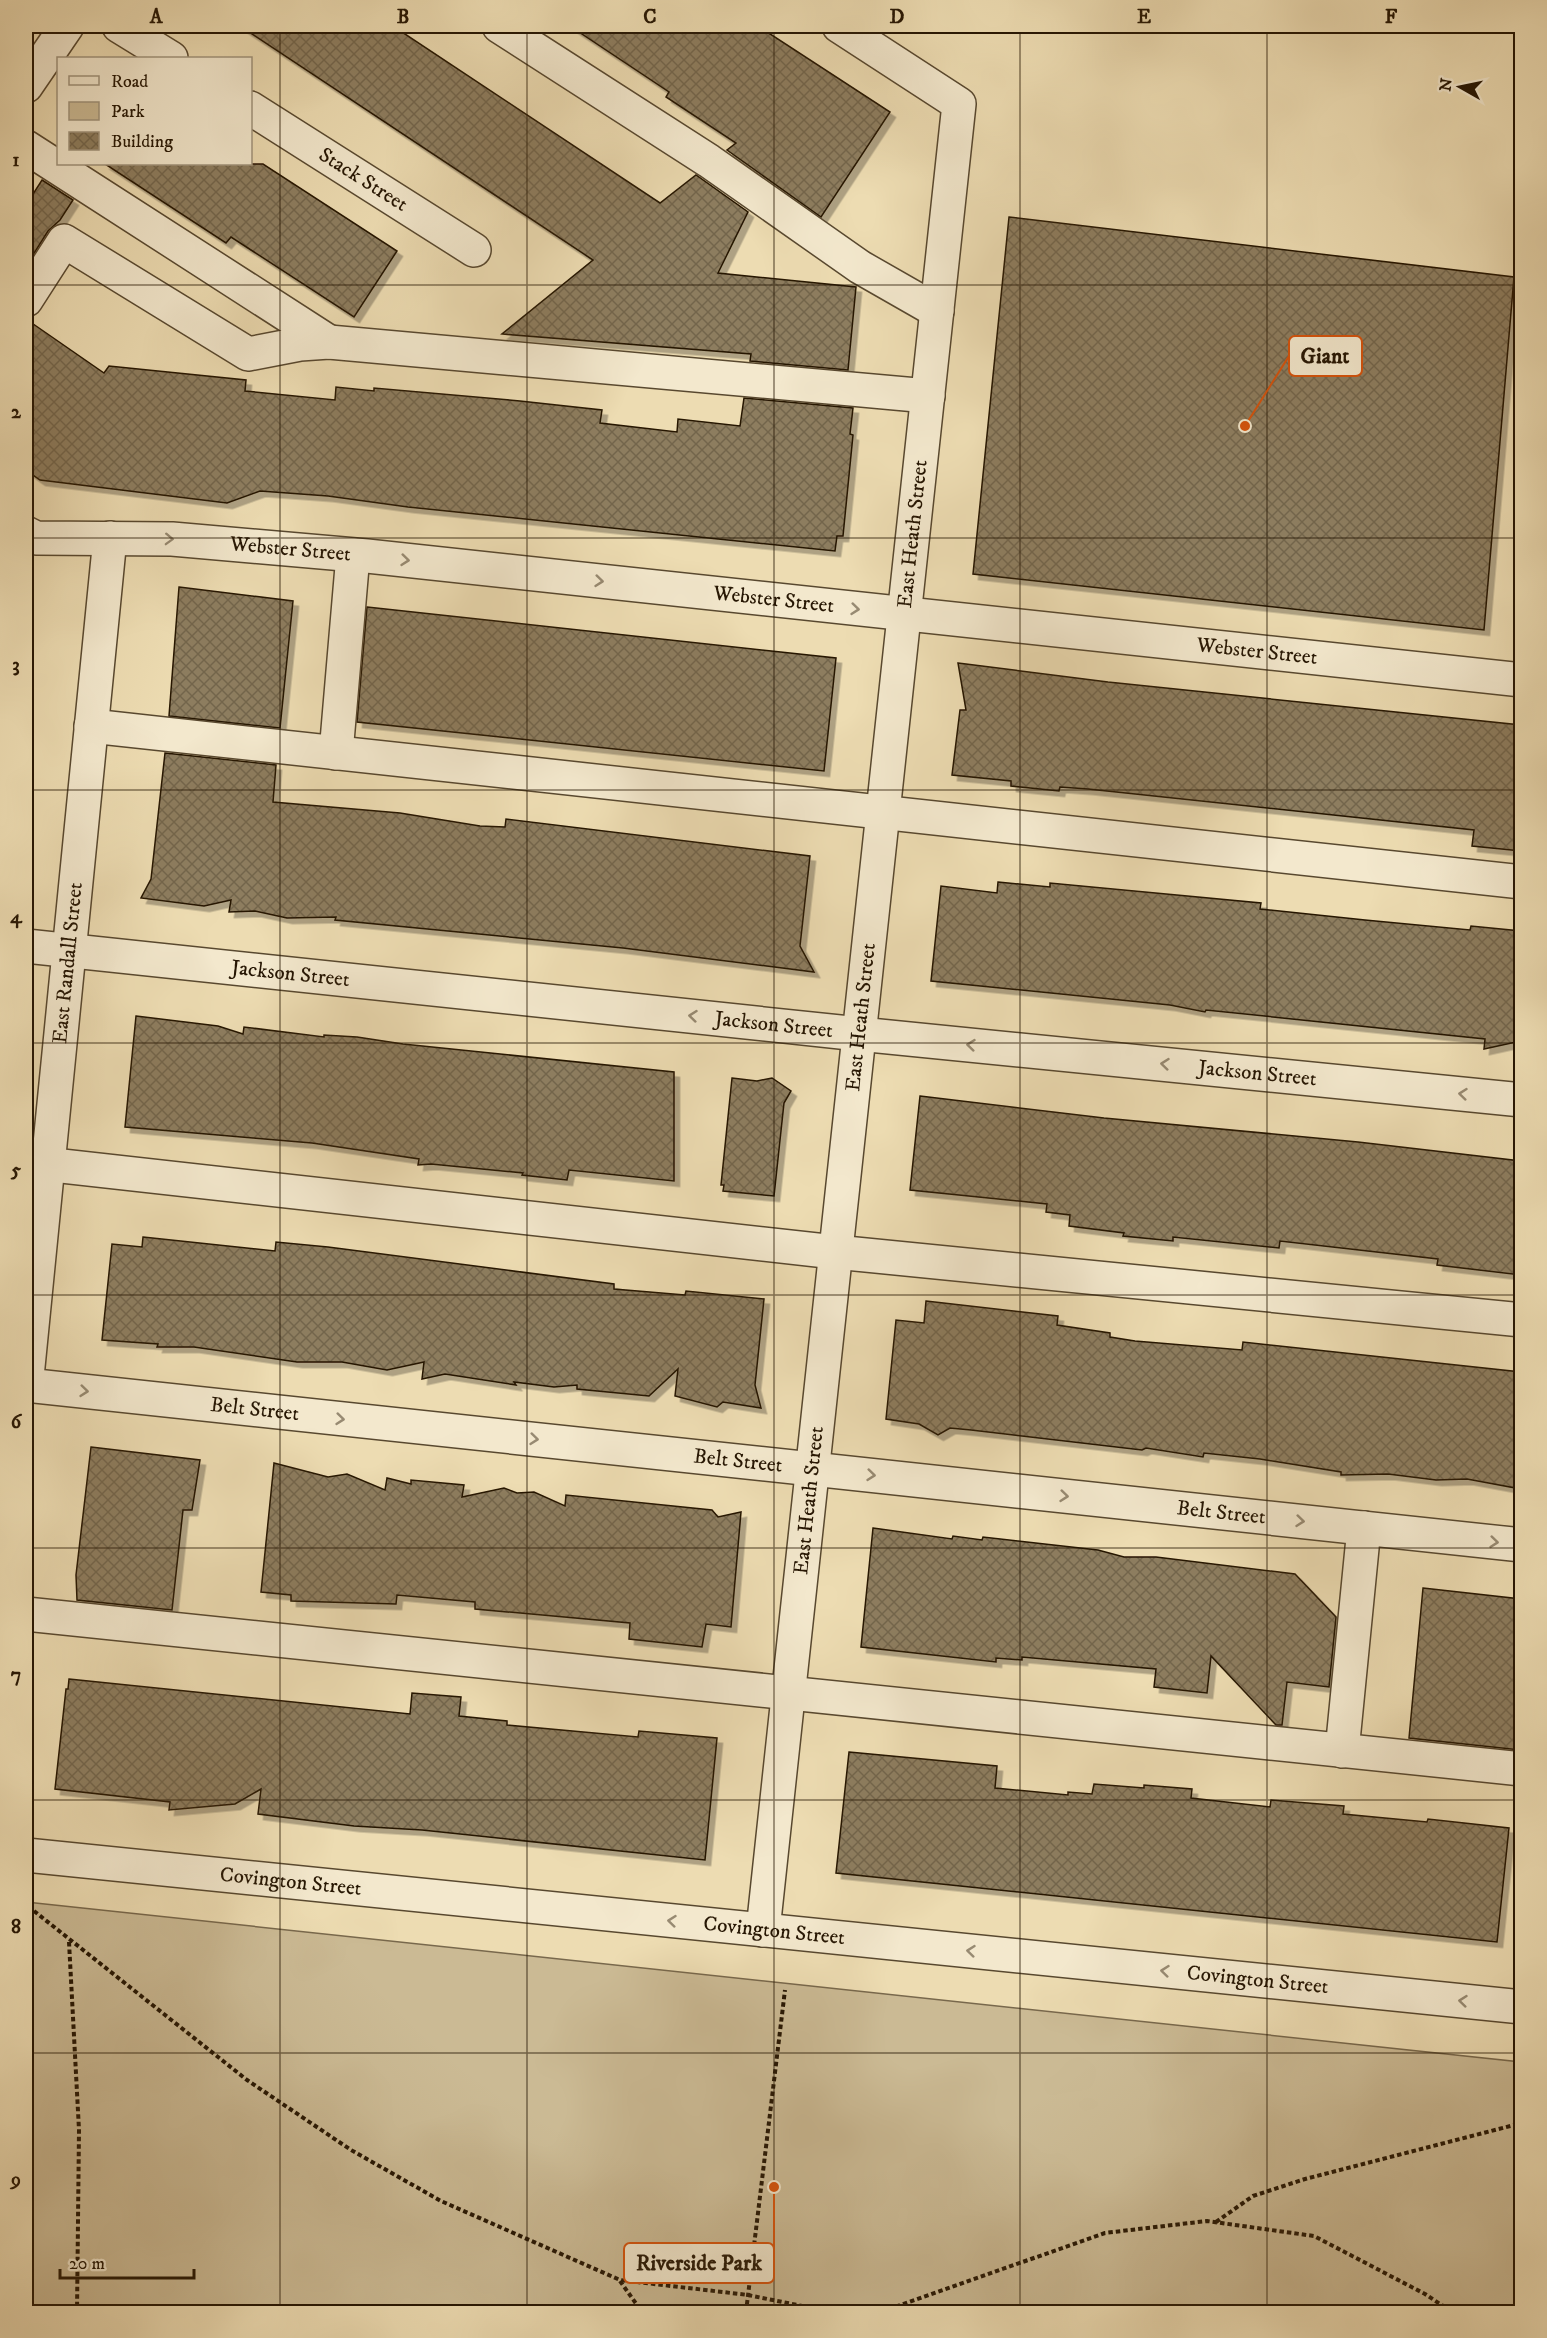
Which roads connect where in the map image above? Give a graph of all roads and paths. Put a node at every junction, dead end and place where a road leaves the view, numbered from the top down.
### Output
1 (68, 26) edge
2 (119, 26) edge
3 (499, 26) edge
4 (838, 26) edge
5 (169, 57) edge
6 (26, 86) edge
7 (252, 109) edge
8 (26, 147) edge
9 (474, 250) dead end
10 (26, 300) edge
11 (936, 310) junction
12 (329, 342) junction
13 (928, 396) junction
14 (26, 533) edge
15 (110, 538) junction
16 (353, 555) junction
17 (904, 615) junction
18 (1521, 680) edge
19 (91, 726) junction
20 (336, 753) junction
21 (883, 812) junction
22 (1521, 882) edge
23 (26, 946) edge
24 (69, 951) junction
25 (859, 1034) junction
26 (1521, 1100) edge
27 (37, 1163) edge
28 (836, 1252) junction
29 (1521, 1320) edge
30 (26, 1386) edge
31 (812, 1469) junction
32 (1364, 1528) junction
33 (1521, 1545) edge
34 (26, 1614) edge
35 (788, 1693) junction
36 (1342, 1751) junction
37 (1521, 1769) edge
38 (26, 1855) edge
39 (34, 1911) dead end
40 (763, 1930) junction
41 (69, 1940) junction
42 (785, 1990) dead end
43 (1521, 2007) edge
44 (1521, 2123) edge
45 (1215, 2222) junction
46 (620, 2280) junction
47 (748, 2295) junction
48 (894, 2306) junction
49 (850, 2308) junction
50 (77, 2313) edge
51 (642, 2313) edge
52 (746, 2313) edge
53 (846, 2313) edge
54 (897, 2313) edge
55 (1452, 2313) edge

1 - 6 street
2 - 5 street
3 - 11 street
4 - 11 street, East Heath Street
7 - 9 street, Stack Street
8 - 12 street
10 - 12 street
11 - 13 street, East Heath Street
12 - 13 street
13 - 17 street, East Heath Street
14 - 15 street, Webster Street
15 -> 16 street, Webster Street
15 - 19 street, East Randall Street
16 -> 17 street, Webster Street
16 - 20 street
17 - 18 street, Webster Street
17 - 21 street, East Heath Street
19 - 20 street
19 - 24 street, East Randall Street
20 - 21 street
21 - 22 street
21 - 25 street, East Heath Street
23 - 24 street, Jackson Street
25 -> 24 street, Jackson Street
24 - 27 street, East Randall Street
26 -> 25 street, Jackson Street
25 - 28 street, East Heath Street
27 - 28 street
27 - 30 street, East Randall Street
28 - 29 street
28 - 31 street, East Heath Street
30 -> 31 street, Belt Street
31 -> 32 street, Belt Street
31 - 35 street, East Heath Street
32 -> 33 street, Belt Street
32 - 36 street
34 - 35 street
35 - 36 street
35 - 40 street, East Heath Street
36 - 37 street
40 -> 38 street, Covington Street
39 - 41 path
43 -> 40 street, Covington Street
41 - 46 path
41 - 50 path
42 - 47 path
44 - 45 path
45 - 48 path
45 - 55 path
46 - 47 path
46 - 51 path
47 - 49 path
47 - 52 path
48 - 49 path
48 - 54 path
49 - 53 path

